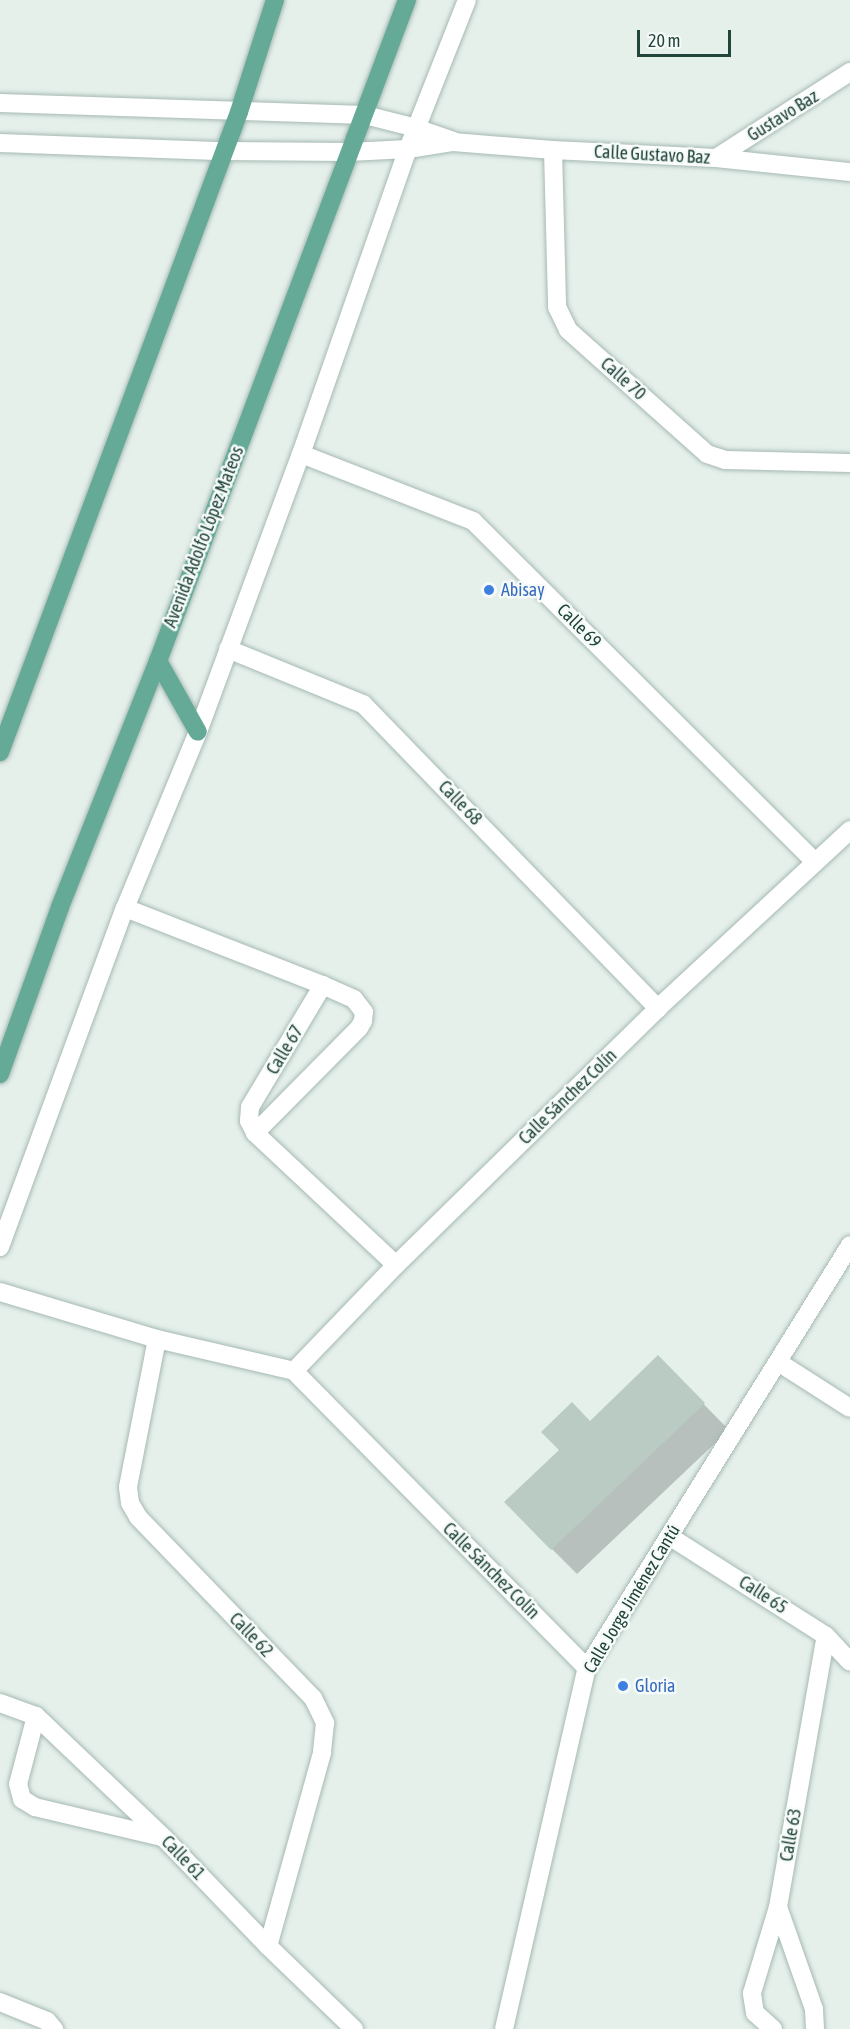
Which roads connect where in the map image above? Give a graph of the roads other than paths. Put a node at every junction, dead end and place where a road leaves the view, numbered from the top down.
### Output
1 (274, 0) edge
2 (407, 0) edge
3 (467, 0) edge
4 (850, 72) edge
5 (0, 103) edge
6 (239, 112) junction
7 (365, 115) junction
8 (416, 128) junction
9 (453, 142) junction
10 (0, 143) edge
11 (408, 149) junction
12 (553, 150) junction
13 (223, 152) junction
14 (349, 152) junction
15 (716, 158) junction
16 (850, 172) edge
17 (301, 454) junction
18 (850, 463) edge
19 (228, 649) junction
20 (158, 661) junction
21 (198, 732) junction
22 (0, 752) edge
23 (850, 831) edge
24 (815, 862) junction
25 (125, 908) junction
26 (323, 985) junction
27 (658, 1008) junction
28 (0, 1074) edge
29 (255, 1133) junction
30 (850, 1245) edge
31 (0, 1247) edge
32 (396, 1265) junction
33 (0, 1292) edge
34 (157, 1339) junction
35 (778, 1362) junction
36 (294, 1371) junction
37 (850, 1408) edge
38 (669, 1536) junction
39 (826, 1636) junction
40 (850, 1662) edge
41 (587, 1668) junction
42 (0, 1703) edge
43 (36, 1716) junction
44 (164, 1838) junction
45 (778, 1907) junction
46 (268, 1946) junction
47 (0, 2002) edge
48 (54, 2029) edge
49 (354, 2029) edge
50 (504, 2029) edge
51 (773, 2029) edge
52 (815, 2029) edge

1 - 6 main road
2 - 7 main road, Avenida Adolfo López Mateos
3 - 8 street
4 - 15 street, Gustavo Baz
5 - 6 street, Calle Gustavo Baz
6 - 7 street, Calle Gustavo Baz
6 - 13 main road
7 - 8 street, Calle Gustavo Baz
7 - 14 main road, Avenida Adolfo López Mateos
8 - 9 street, Calle Gustavo Baz
8 - 11 street
9 - 11 street, Calle Gustavo Baz
9 - 12 street, Calle Gustavo Baz
10 - 13 street, Calle Gustavo Baz
11 - 14 street, Calle Gustavo Baz
11 - 17 street
12 - 15 street, Calle Gustavo Baz
12 - 18 street, Calle 70
13 - 14 street, Calle Gustavo Baz
13 - 22 main road
14 - 20 main road, Avenida Adolfo López Mateos
15 - 16 street, Calle Gustavo Baz
17 - 19 street
17 - 24 street, Calle 69
19 - 21 street
19 - 27 street, Calle 68
20 - 21 main road
20 - 28 main road, Avenida Adolfo López Mateos
21 - 25 street
23 - 24 street, Calle Sánchez Colín
24 - 27 street, Calle Sánchez Colín
25 - 26 street
25 - 31 street
26 - 29 street, Calle 67
26 - 29 street
27 - 32 street, Calle Sánchez Colín
29 - 32 street
30 - 35 street, Calle Jorge Jiménez Cantú
32 - 36 street, Calle Sánchez Colín
33 - 34 street
34 - 36 street
34 - 46 street, Calle 62
35 - 37 street
35 - 38 street, Calle Jorge Jiménez Cantú
36 - 41 street, Calle Sánchez Colín
38 - 39 street, Calle 65
38 - 41 street, Calle Jorge Jiménez Cantú
39 - 40 street, Calle 65
39 - 45 street, Calle 63
41 - 50 street, Calle Jorge Jiménez Cantú
42 - 43 street, Calle 61
43 - 44 street, Calle 61
43 - 44 street
44 - 46 street, Calle 61
45 - 51 street
45 - 52 street, Calle 63
46 - 49 street, Calle 61
47 - 48 street

